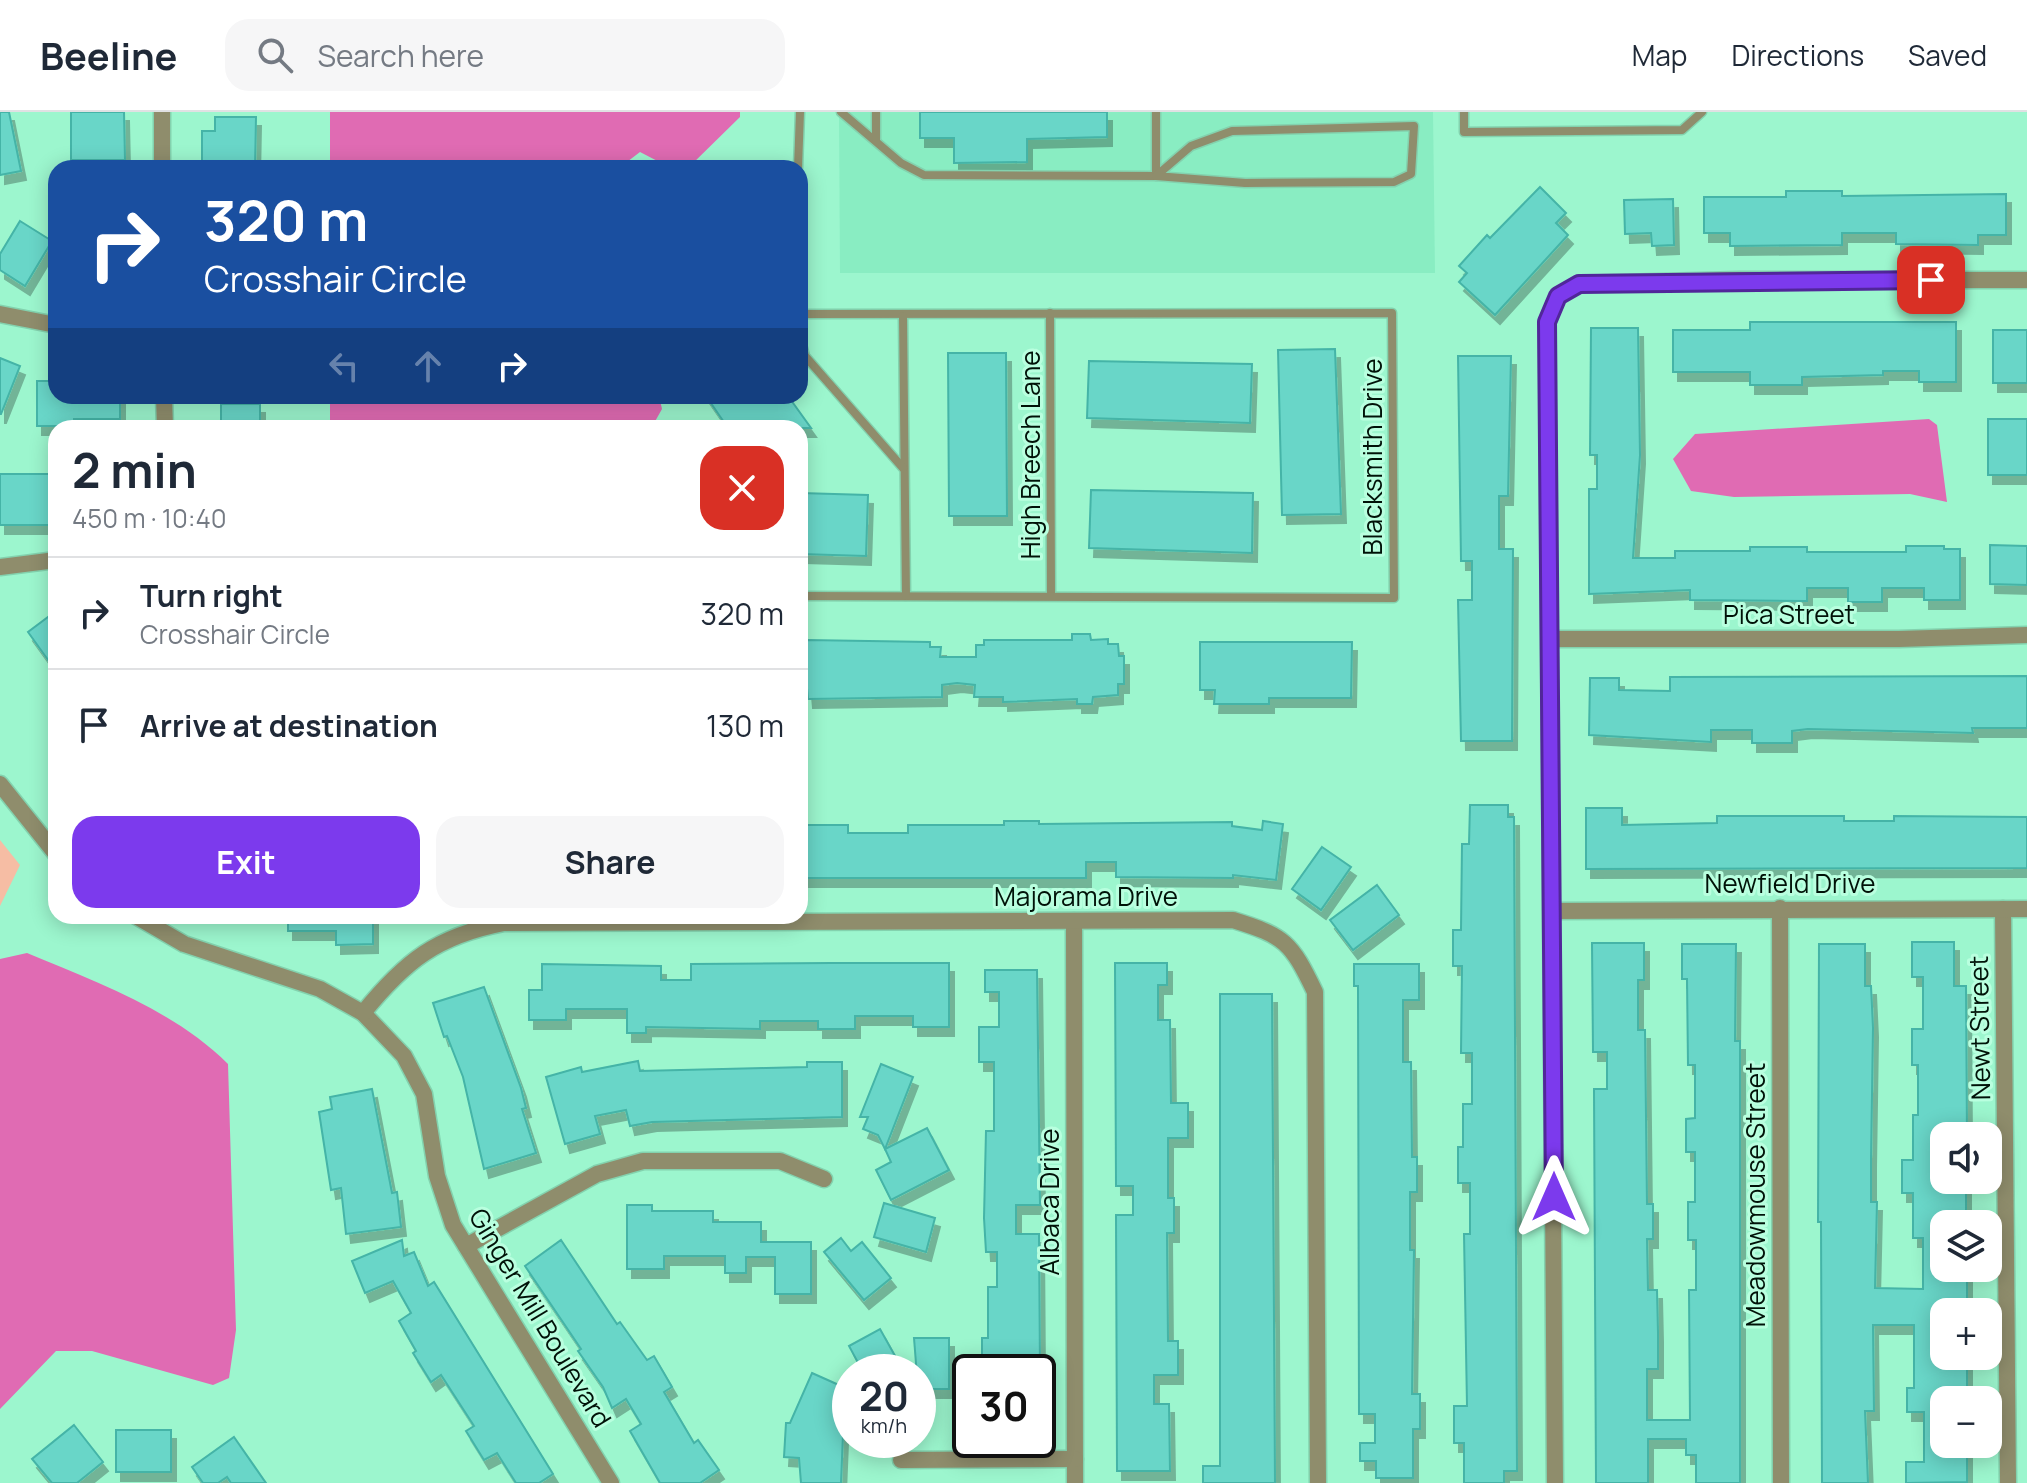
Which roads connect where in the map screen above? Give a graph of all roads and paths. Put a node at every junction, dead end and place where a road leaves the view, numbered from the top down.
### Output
1 (162, 112) edge
2 (800, 112) edge
3 (841, 112) edge
4 (876, 112) edge
5 (1156, 112) edge
6 (1414, 112) edge
7 (1464, 112) edge
8 (1702, 112) edge
9 (1414, 126) junction
10 (876, 140) junction
11 (162, 160) edge
12 (798, 160) edge
13 (1156, 176) junction
14 (2027, 280) edge
15 (1050, 313) junction
16 (0, 314) edge
17 (808, 314) edge
18 (903, 316) junction
19 (48, 323) edge
20 (808, 359) edge
21 (903, 468) junction
22 (48, 561) edge
23 (0, 567) edge
24 (808, 596) edge
25 (906, 596) junction
26 (1051, 596) junction
27 (2027, 635) edge
28 (1552, 639) junction
29 (0, 784) edge
30 (48, 844) edge
31 (1780, 908) junction
32 (2003, 909) junction
33 (2027, 909) edge
34 (1553, 911) junction
35 (1074, 921) junction
36 (808, 922) edge
37 (150, 924) edge
38 (499, 924) edge
39 (363, 1013) junction
40 (824, 1179) dead end
41 (466, 1246) junction
42 (1075, 1459) junction
43 (901, 1460) dead end
44 (611, 1483) edge
45 (1075, 1483) edge
46 (1318, 1483) edge
47 (1555, 1483) edge
48 (1781, 1483) edge
49 (2008, 1483) edge

1 - 11 street
2 - 12 lane
3 - 10 lane
4 - 10 lane
5 - 13 lane
6 - 9 lane
7 - 8 lane
9 - 13 lane
9 - 13 lane
10 - 13 lane
14 - 28 street
15 - 18 lane, Blacksmith Drive
15 - 26 lane, High Breech Lane
15 - 26 lane, Blacksmith Drive
16 - 19 street
17 - 18 lane, Blacksmith Drive
18 - 21 lane
20 - 21 lane
21 - 25 lane
22 - 23 street
24 - 25 lane, Blacksmith Drive
25 - 26 lane, Blacksmith Drive
27 - 28 street, Pica Street
28 - 34 street
29 - 30 street
31 - 32 street, Newfield Drive
31 - 34 street, Newfield Drive
31 - 48 street, Meadowmouse Street
32 - 33 street, Newfield Drive
32 - 49 street, Newt Street
34 - 47 street
35 - 36 street, Majorama Drive
35 - 42 street, Albaca Drive
35 - 46 street, Majorama Drive
37 - 39 street, Ginger Mill Boulevard
38 - 39 street, Majorama Drive
39 - 41 street, Ginger Mill Boulevard
40 - 41 street
41 - 44 street, Ginger Mill Boulevard
42 - 43 street
42 - 45 street, Albaca Drive

